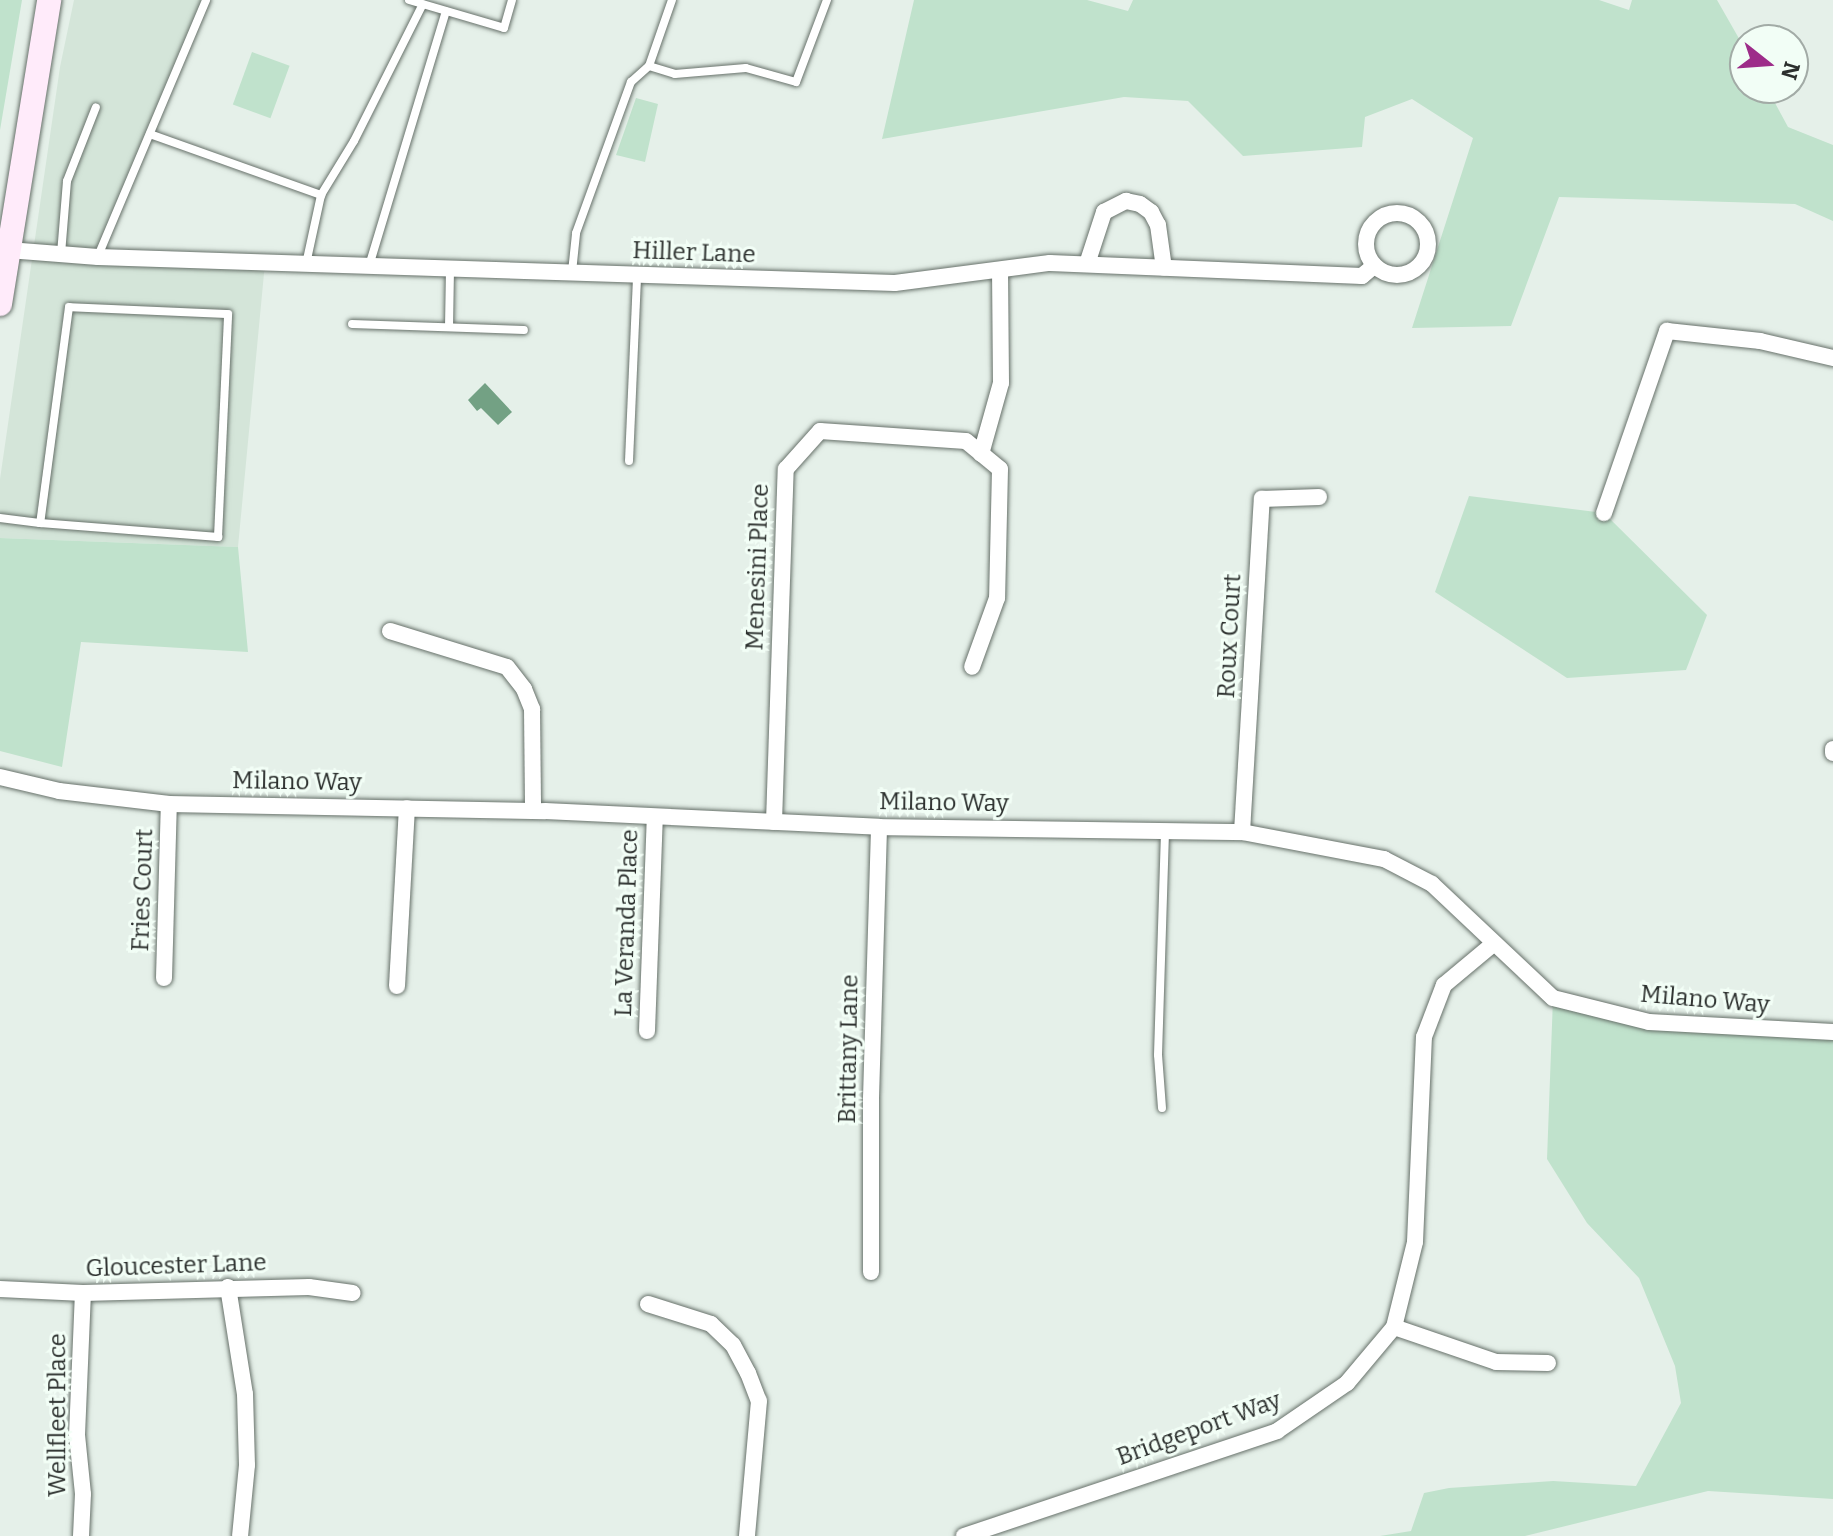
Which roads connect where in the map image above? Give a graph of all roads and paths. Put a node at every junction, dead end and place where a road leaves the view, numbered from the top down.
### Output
1 (49, 0) edge
2 (206, 0) edge
3 (409, 0) edge
4 (512, 0) edge
5 (672, 0) edge
6 (827, 0) edge
7 (423, 4) junction
8 (446, 11) junction
9 (649, 66) junction
10 (96, 107) dead end
11 (150, 134) junction
12 (321, 195) junction
13 (8, 250) junction
14 (61, 255) junction
15 (98, 257) junction
16 (306, 264) junction
17 (1087, 264) junction
18 (369, 266) junction
19 (1374, 266) dead end
20 (450, 268) junction
21 (1164, 268) junction
22 (1000, 270) junction
23 (572, 273) junction
24 (637, 275) junction
25 (0, 304) edge
26 (352, 324) dead end
27 (449, 327) junction
28 (524, 330) dead end
29 (1833, 358) edge
30 (981, 454) junction
31 (629, 461) dead end
32 (1319, 497) dead end
33 (1604, 513) dead end
34 (0, 518) edge
35 (40, 523) junction
36 (390, 631) dead end
37 (972, 667) dead end
38 (0, 777) edge
39 (169, 804) junction
40 (407, 808) junction
41 (533, 811) junction
42 (655, 817) junction
43 (774, 822) junction
44 (879, 827) junction
45 (1165, 830) junction
46 (1242, 832) junction
47 (1492, 945) junction
48 (164, 978) dead end
49 (397, 986) dead end
50 (647, 1031) dead end
51 (1833, 1032) edge
52 (1162, 1108) dead end
53 (871, 1272) dead end
54 (228, 1287) junction
55 (0, 1289) edge
56 (83, 1293) junction
57 (353, 1293) dead end
58 (648, 1304) dead end
59 (1394, 1327) junction
60 (1548, 1363) dead end
61 (81, 1536) edge
62 (240, 1536) edge
63 (747, 1536) edge
64 (964, 1536) edge

1 - 13 street
2 - 11 lane
3 - 7 lane
4 - 8 lane
5 - 9 lane
6 - 9 lane
7 - 8 lane
7 - 12 lane
8 - 18 lane
9 - 23 lane
10 - 14 lane
11 - 12 lane
11 - 15 lane
12 - 16 lane
13 - 14 street, Hiller Lane
13 - 25 street
14 - 15 street, Hiller Lane
15 - 16 street, Hiller Lane
16 - 18 street, Hiller Lane
17 - 21 street, Hiller Lane
17 - 21 street
17 - 22 street, Hiller Lane
18 - 20 street, Hiller Lane
19 - 21 street, Hiller Lane
20 - 23 street, Hiller Lane
20 - 27 lane
22 - 24 street, Hiller Lane
22 - 30 street
23 - 24 street, Hiller Lane
24 - 31 lane
26 - 27 lane
27 - 28 lane
29 - 33 street
30 - 37 street
30 - 43 street, Menesini Place
32 - 46 street, Roux Court
34 - 35 lane
35 - 35 lane
36 - 41 street
38 - 39 street, Milano Way
39 - 40 street, Milano Way
39 - 48 street, Fries Court
40 - 41 street, Milano Way
40 - 49 street
41 - 42 street, Milano Way
42 - 43 street, Milano Way
42 - 50 street, La Veranda Place
43 - 44 street, Milano Way
44 - 45 street, Milano Way
44 - 53 street, Brittany Lane
45 - 46 street, Milano Way
45 - 52 lane
46 - 47 street, Milano Way
47 - 51 street, Milano Way
47 - 59 street, Bridgeport Way
54 - 56 street, Gloucester Lane
54 - 57 street, Gloucester Lane
54 - 62 street
55 - 56 street, Gloucester Lane
56 - 61 street, Wellfleet Place
58 - 63 street
59 - 60 street
59 - 64 street, Bridgeport Way

